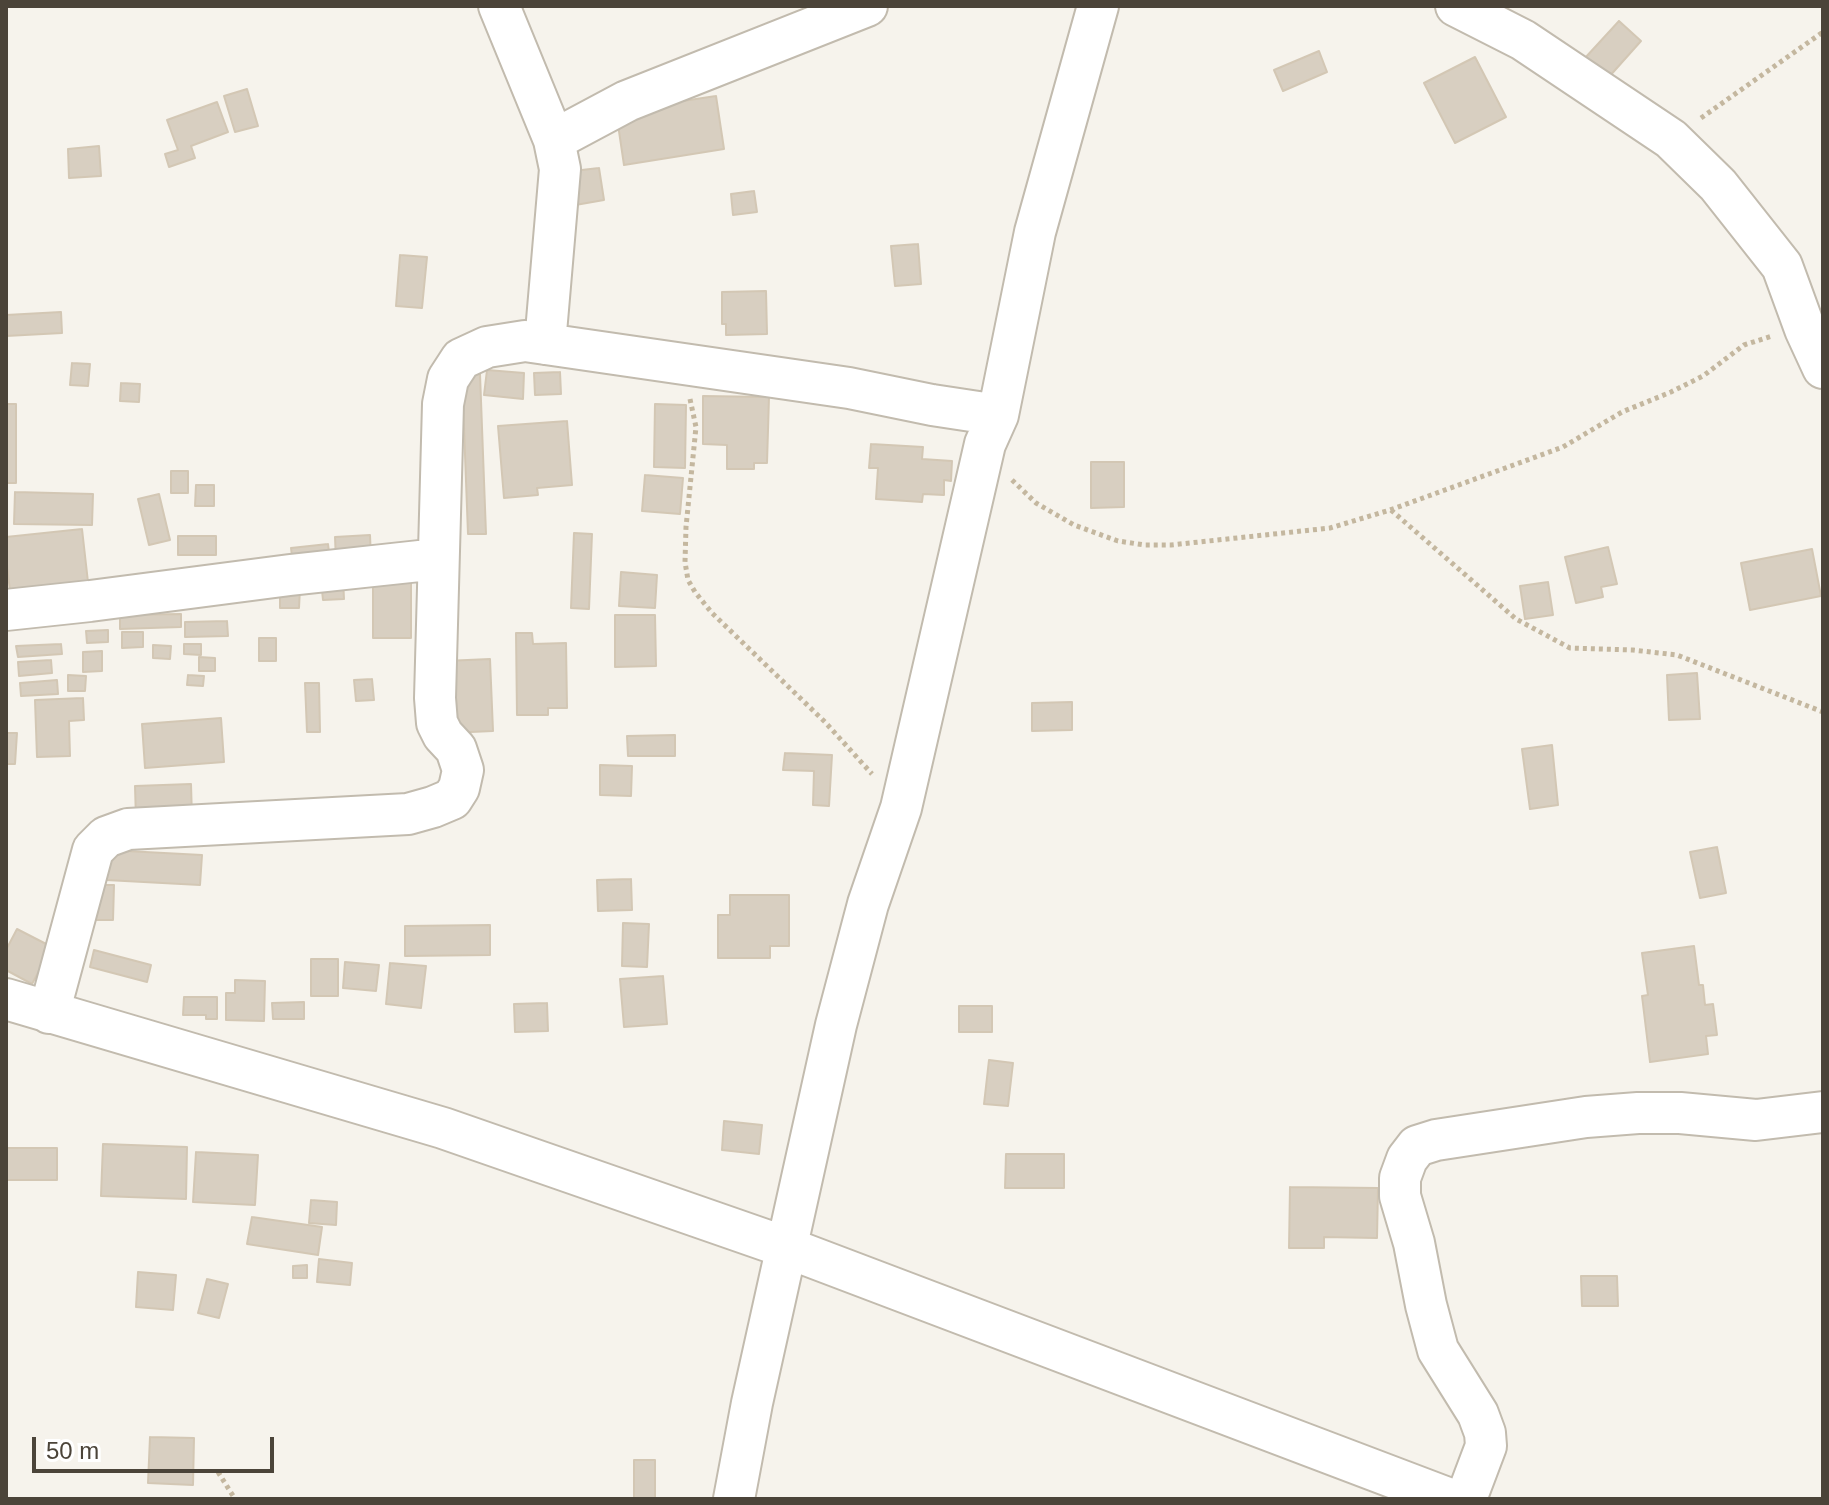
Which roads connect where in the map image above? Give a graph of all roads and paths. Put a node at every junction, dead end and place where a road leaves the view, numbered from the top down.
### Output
1 (499, 6) edge
2 (867, 6) edge
3 (1098, 6) edge
4 (1456, 6) edge
5 (1823, 32) edge
6 (1671, 139) junction
7 (554, 140) junction
8 (1814, 314) edge
9 (545, 344) junction
10 (674, 362) junction
11 (1823, 368) edge
12 (992, 429) junction
13 (1390, 510) junction
14 (438, 559) junction
15 (6, 610) edge
16 (1823, 712) edge
17 (901, 808) junction
18 (6, 999) edge
19 (49, 1013) junction
20 (1823, 1112) edge
21 (788, 1248) junction
22 (218, 1472) dead end
23 (235, 1499) edge
24 (734, 1499) edge
25 (1450, 1499) edge
26 (1466, 1499) edge

1 - 7 street
2 - 7 street
3 - 12 street
4 - 6 street
5 - 6 path
6 - 8 street
7 - 9 street
8 - 11 street
8 - 13 path
9 - 10 street
9 - 14 street
10 - 12 street
10 - 17 path
12 - 13 path
12 - 17 street
13 - 16 path
14 - 15 street
14 - 19 street
17 - 21 street
18 - 19 street
19 - 21 street
20 - 26 street
21 - 24 street
21 - 25 street
22 - 23 path

